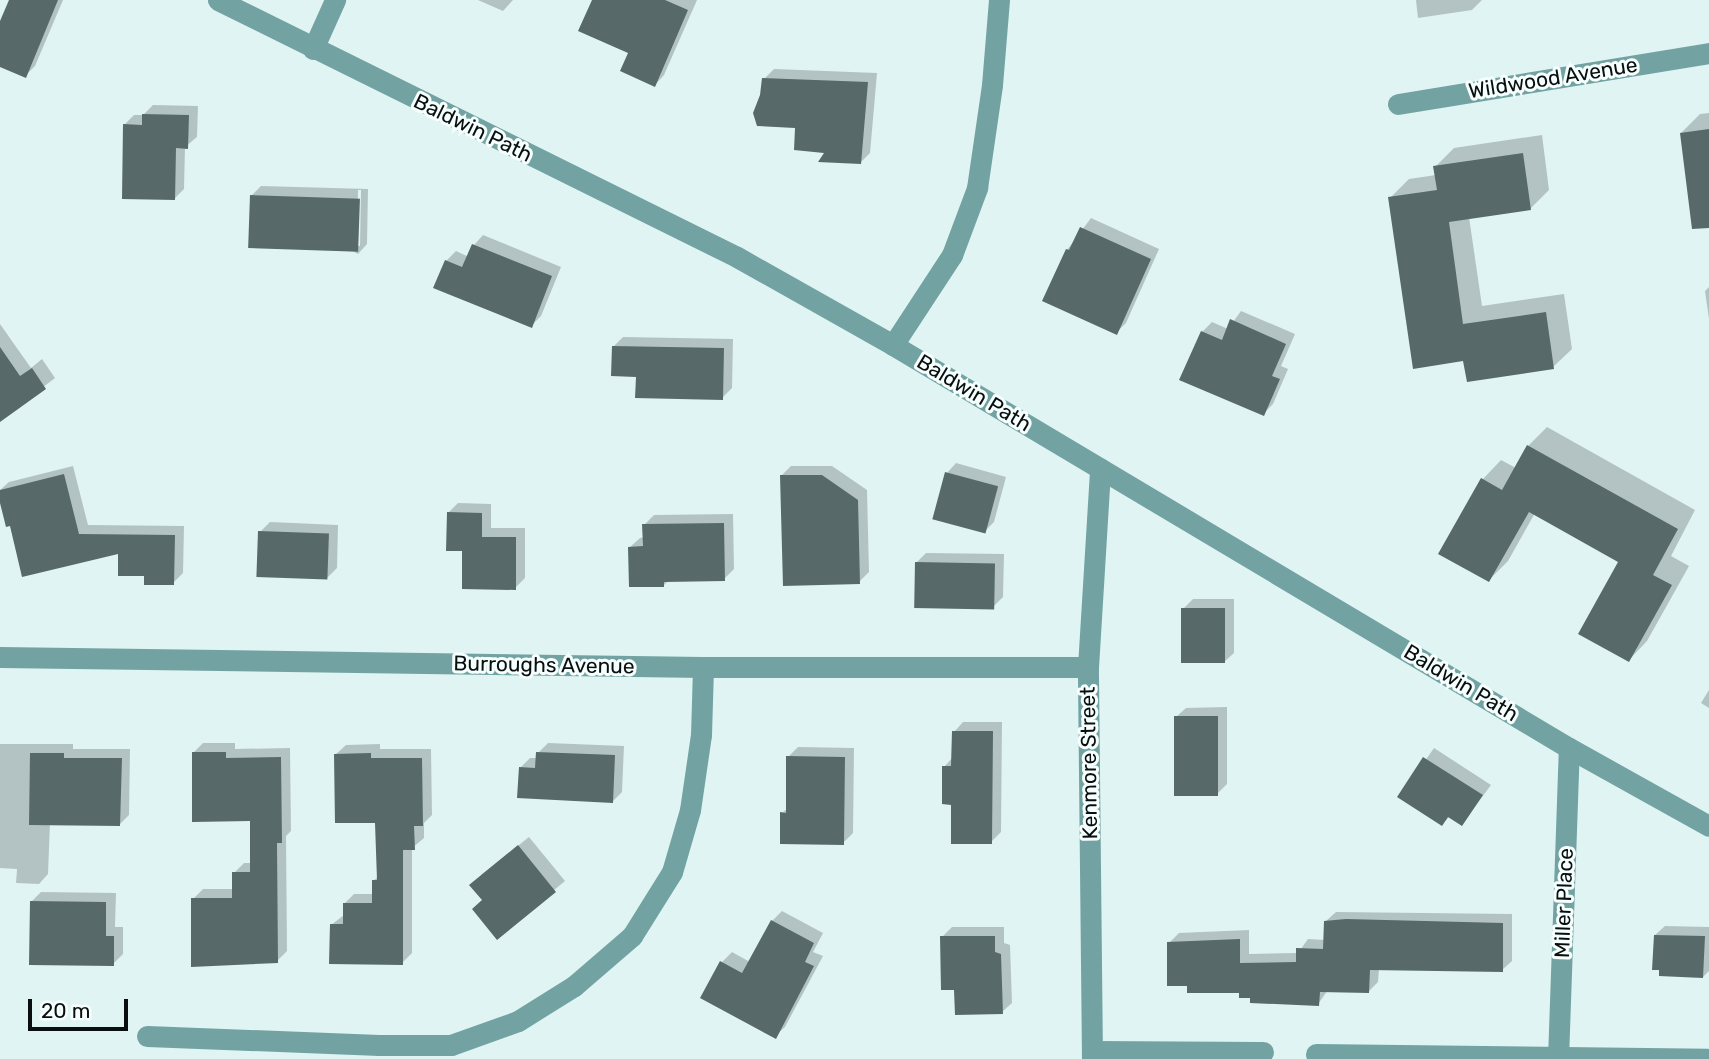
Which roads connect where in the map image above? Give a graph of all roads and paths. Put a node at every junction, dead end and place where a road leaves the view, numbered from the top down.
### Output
1 (218, 0) edge
2 (335, 0) edge
3 (999, 0) edge
4 (313, 49) junction
5 (1709, 53) edge
6 (1398, 104) dead end
7 (893, 345) junction
8 (1100, 468) junction
9 (0, 657) edge
10 (703, 667) junction
11 (1088, 667) junction
12 (1569, 748) junction
13 (1709, 826) edge
14 (147, 1036) dead end
15 (1263, 1052) dead end
16 (1317, 1054) dead end
17 (1092, 1055) edge
18 (1558, 1058) edge
19 (1707, 1059) edge

1 - 4 street, Baldwin Path
2 - 4 street
3 - 7 street
4 - 7 street, Baldwin Path
5 - 6 street, Wildwood Avenue
7 - 8 street, Baldwin Path
8 - 11 street, Kenmore Street
8 - 12 street, Baldwin Path
9 - 10 street, Burroughs Avenue
10 - 11 street, Burroughs Avenue
10 - 14 street
11 - 17 street, Kenmore Street
12 - 13 street, Baldwin Path
12 - 18 street, Miller Place
15 - 17 street
16 - 18 street
18 - 19 street

